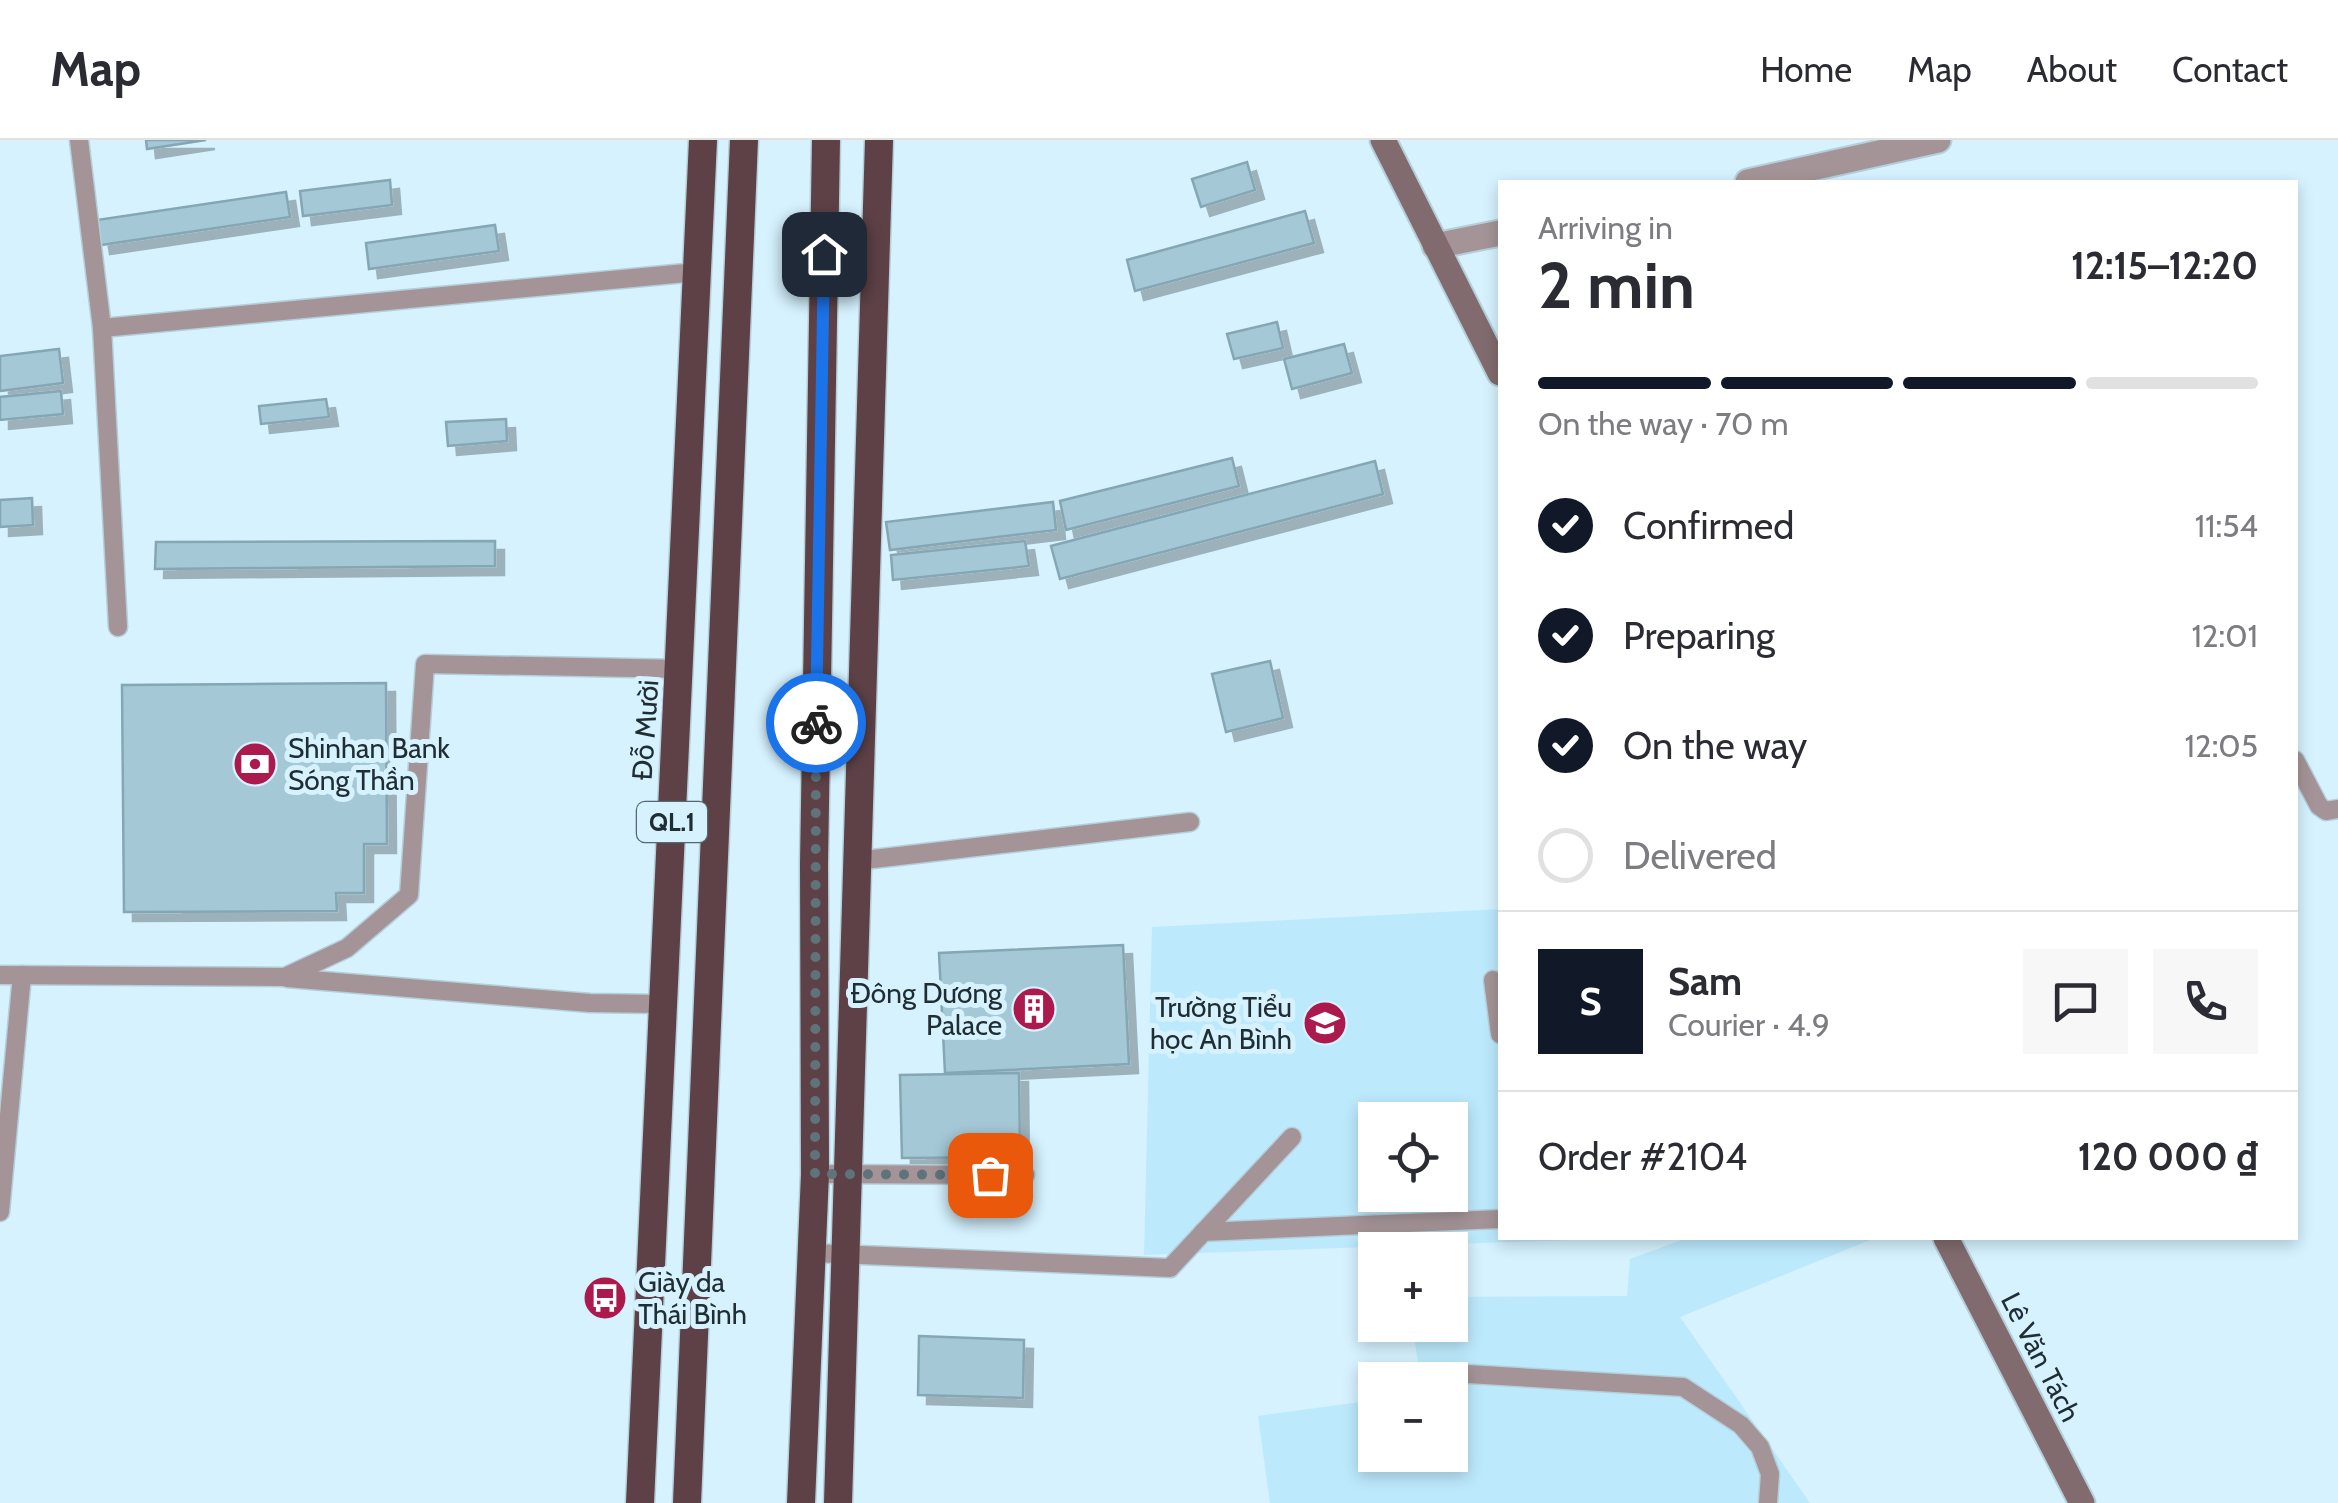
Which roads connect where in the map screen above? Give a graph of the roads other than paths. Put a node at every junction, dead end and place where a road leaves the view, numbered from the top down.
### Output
1 (78, 140) edge
2 (703, 140) edge
3 (744, 140) edge
4 (826, 140) edge
5 (880, 140) edge
6 (1383, 140) edge
7 (1938, 140) edge
8 (1757, 180) edge
9 (1498, 232) edge
10 (1435, 246) junction
11 (696, 272) junction
12 (102, 328) junction
13 (1498, 368) edge
14 (118, 627) dead end
15 (682, 669) junction
16 (2298, 766) edge
17 (2338, 809) edge
18 (1190, 822) dead end
19 (856, 861) junction
20 (22, 974) junction
21 (0, 975) edge
22 (285, 977) junction
23 (1493, 980) dead end
24 (661, 1004) junction
25 (1498, 1019) edge
26 (1292, 1137) dead end
27 (815, 1174) junction
28 (850, 1174) junction
29 (1025, 1175) dead end
30 (0, 1212) edge
31 (1498, 1219) edge
32 (1203, 1232) junction
33 (1947, 1240) edge
34 (812, 1253) junction
35 (845, 1258) junction
36 (1468, 1374) edge
37 (640, 1503) edge
38 (687, 1503) edge
39 (801, 1503) edge
40 (838, 1503) edge
41 (1768, 1503) edge
42 (2082, 1503) edge

1 - 12 lane
2 - 11 highway, Đỗ Mười / QL.1
3 - 38 highway, QL.1
4 - 27 highway
5 - 19 highway
6 - 10 main road
7 - 8 street
9 - 10 street
10 - 13 main road
11 - 12 lane
11 - 15 highway, Đỗ Mười / QL.1
12 - 14 lane
15 - 22 lane
15 - 24 highway, Đỗ Mười / QL.1
16 - 17 lane
18 - 19 lane
19 - 28 highway
20 - 21 lane
20 - 22 lane
20 - 30 lane
22 - 24 lane
23 - 25 lane
24 - 37 highway, Đỗ Mười / QL.1
26 - 32 lane
27 - 28 lane
27 - 34 highway
28 - 29 lane
28 - 35 highway
31 - 32 lane
32 - 35 lane
33 - 42 main road, Lê Văn Tách
34 - 35 lane
34 - 39 highway
35 - 40 highway
36 - 41 lane

